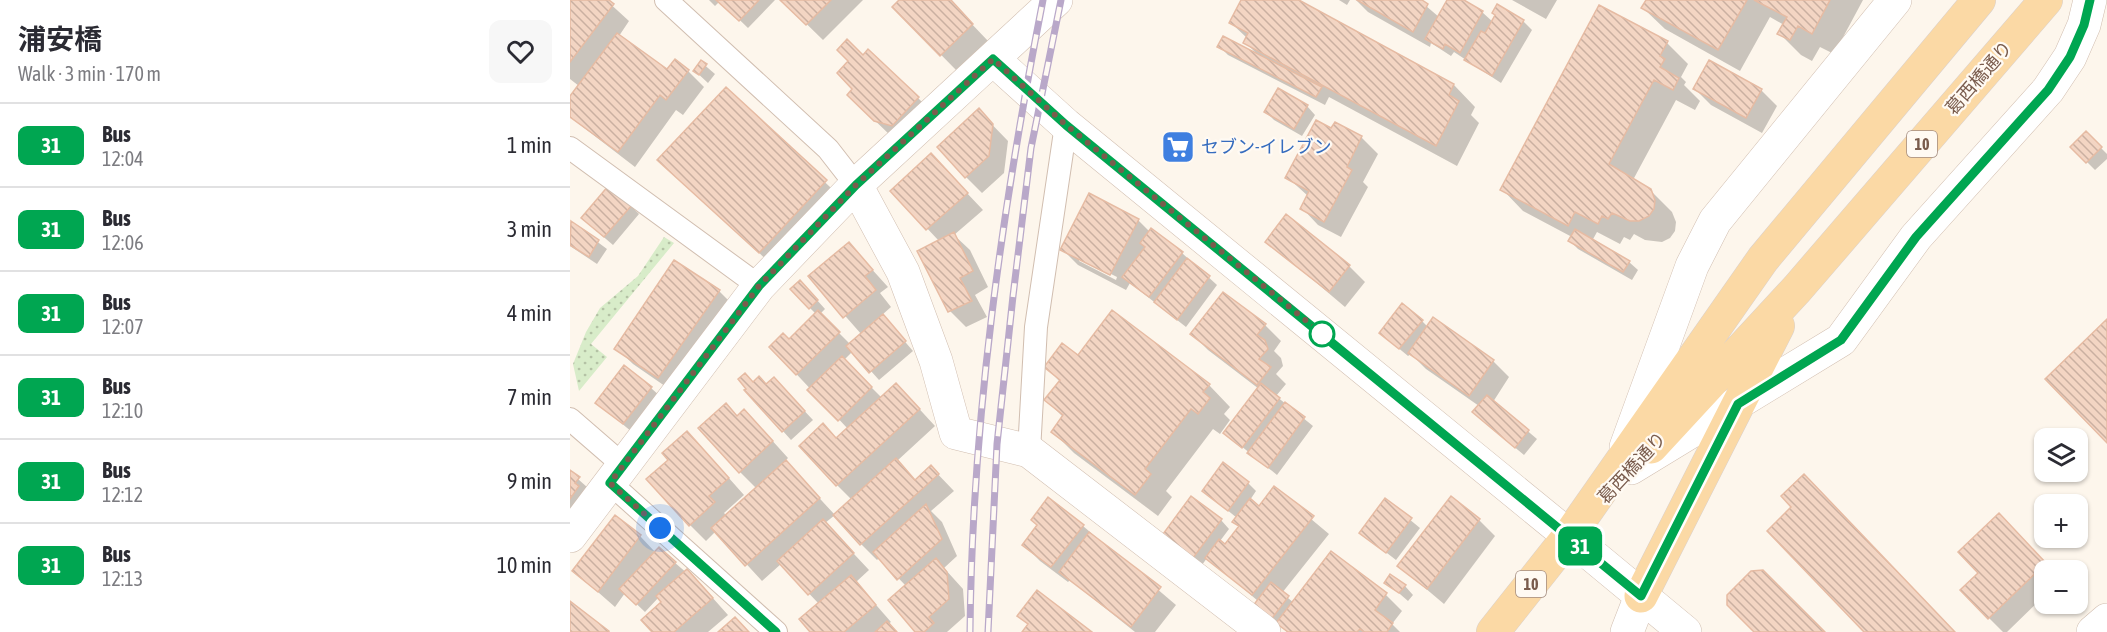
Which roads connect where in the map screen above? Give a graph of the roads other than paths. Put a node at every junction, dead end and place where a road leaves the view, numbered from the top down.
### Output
1 (666, 0) edge
2 (1056, 0) edge
3 (1895, 0) edge
4 (1979, 0) edge
5 (2046, 0) edge
6 (2090, 0) edge
7 (993, 59) junction
8 (1066, 125) junction
9 (570, 148) edge
10 (856, 185) junction
11 (759, 286) junction
12 (1797, 289) junction
13 (1738, 404) junction
14 (570, 419) edge
15 (1029, 451) junction
16 (1626, 464) junction
17 (616, 474) junction
18 (570, 536) edge
19 (1569, 536) junction
20 (1641, 596) junction
21 (2107, 620) edge
22 (776, 632) edge
23 (1263, 632) edge
24 (1494, 632) edge
25 (1627, 632) edge
26 (1685, 632) edge
27 (2093, 632) edge

1 - 10 lane
2 - 7 street
3 - 16 street
4 - 16 main road, 葛西橋通り / 10
5 - 12 main road, 葛西橋通り / 10
6 - 13 street
7 - 8 street
7 - 10 street
8 - 15 lane
8 - 19 street
9 - 11 lane
10 - 11 street
10 - 15 street
11 - 17 street
12 - 13 main road
12 - 16 main road, 葛西橋通り / 10
13 - 16 street
13 - 20 main road
14 - 17 lane
15 - 23 street
16 - 19 main road, 葛西橋通り / 10
17 - 18 street
17 - 22 lane
19 - 20 street
19 - 24 main road, 10
20 - 25 street
20 - 26 street
21 - 27 street

